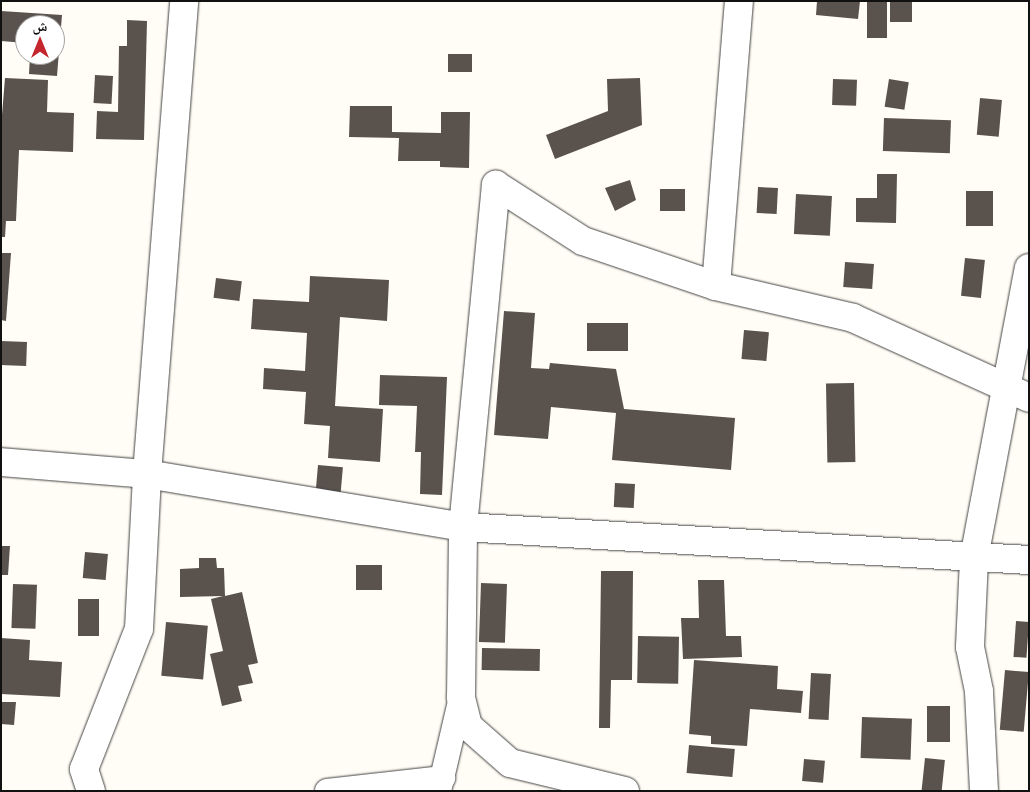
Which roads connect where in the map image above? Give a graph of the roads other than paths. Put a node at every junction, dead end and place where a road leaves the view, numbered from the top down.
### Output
1 (184, 1) edge
2 (739, 1) edge
3 (1029, 268) edge
4 (716, 286) junction
5 (1018, 392) edge
6 (1, 462) edge
7 (147, 474) junction
8 (462, 527) junction
9 (974, 558) junction
10 (1029, 560) edge
11 (461, 697) junction
12 (441, 784) edge
13 (92, 791) edge
14 (327, 791) edge
15 (625, 791) edge
16 (984, 791) edge

1 - 7 street
2 - 4 street
3 - 5 street
4 - 5 street
4 - 8 street
5 - 9 street
6 - 7 street
7 - 8 street
7 - 13 street
8 - 9 street
8 - 11 street
9 - 10 street
9 - 16 street
11 - 12 lane
11 - 15 street
12 - 14 lane

